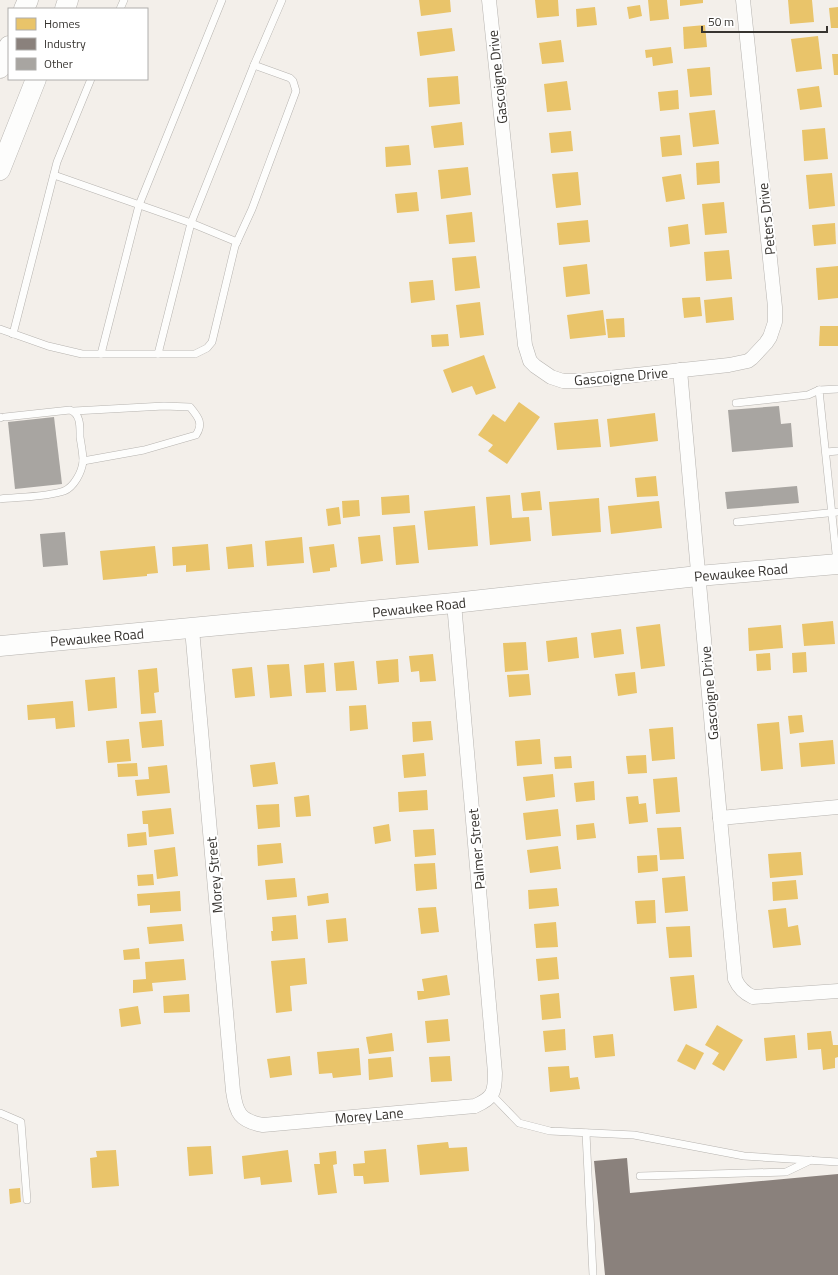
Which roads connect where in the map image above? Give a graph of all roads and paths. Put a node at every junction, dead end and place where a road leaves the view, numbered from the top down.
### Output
1 (222, 0) edge
2 (282, 0) edge
3 (489, 0) edge
4 (743, 0) edge
5 (8, 48) edge
6 (254, 65) junction
7 (0, 68) edge
8 (36, 80) edge
9 (92, 80) edge
10 (0, 170) edge
11 (54, 175) junction
12 (139, 204) junction
13 (191, 223) junction
14 (237, 242) junction
15 (0, 329) edge
16 (13, 334) junction
17 (101, 354) junction
18 (158, 354) junction
19 (680, 370) junction
20 (838, 388) edge
21 (819, 390) junction
22 (736, 403) dead end
23 (74, 411) junction
24 (2, 417) edge
25 (838, 451) edge
26 (826, 452) junction
27 (83, 462) junction
28 (0, 499) edge
29 (835, 513) edge
30 (737, 522) dead end
31 (838, 564) edge
32 (698, 576) junction
33 (454, 603) junction
34 (192, 629) junction
35 (0, 646) edge
36 (838, 807) edge
37 (720, 818) junction
38 (838, 991) edge
39 (492, 1095) junction
40 (0, 1113) edge
41 (243, 1118) joint
42 (586, 1133) junction
43 (811, 1160) junction
44 (838, 1162) edge
45 (640, 1176) dead end
46 (27, 1200) dead end
47 (593, 1275) edge

1 - 12 lane
2 - 6 lane
3 - 19 street, Gascoigne Drive
4 - 19 street, Peters Drive
5 - 7 main road
6 - 13 lane
6 - 14 lane
8 - 10 main road
9 - 11 lane
11 - 12 lane
11 - 16 lane
12 - 13 lane
12 - 17 lane
13 - 14 lane
13 - 18 lane
14 - 18 lane
15 - 16 lane
16 - 17 lane
17 - 18 lane
19 - 32 street, Gascoigne Drive
20 - 21 lane
21 - 22 lane
21 - 26 lane
23 - 24 lane
23 - 27 lane
23 - 27 lane
25 - 26 lane
26 - 29 lane
27 - 28 lane
29 - 30 lane
29 - 31 lane
31 - 32 main road, Pewaukee Road
32 - 33 main road, Pewaukee Road
32 - 37 street, Gascoigne Drive
33 - 34 main road, Pewaukee Road
33 - 39 street, Palmer Street
34 - 35 main road, Pewaukee Road
34 - 41 street, Morey Street
36 - 37 street
37 - 38 street, Gascoigne Drive
39 - 41 street, Morey Lane
39 - 42 lane
40 - 46 lane
42 - 43 lane
42 - 47 lane
43 - 44 lane
43 - 45 lane

